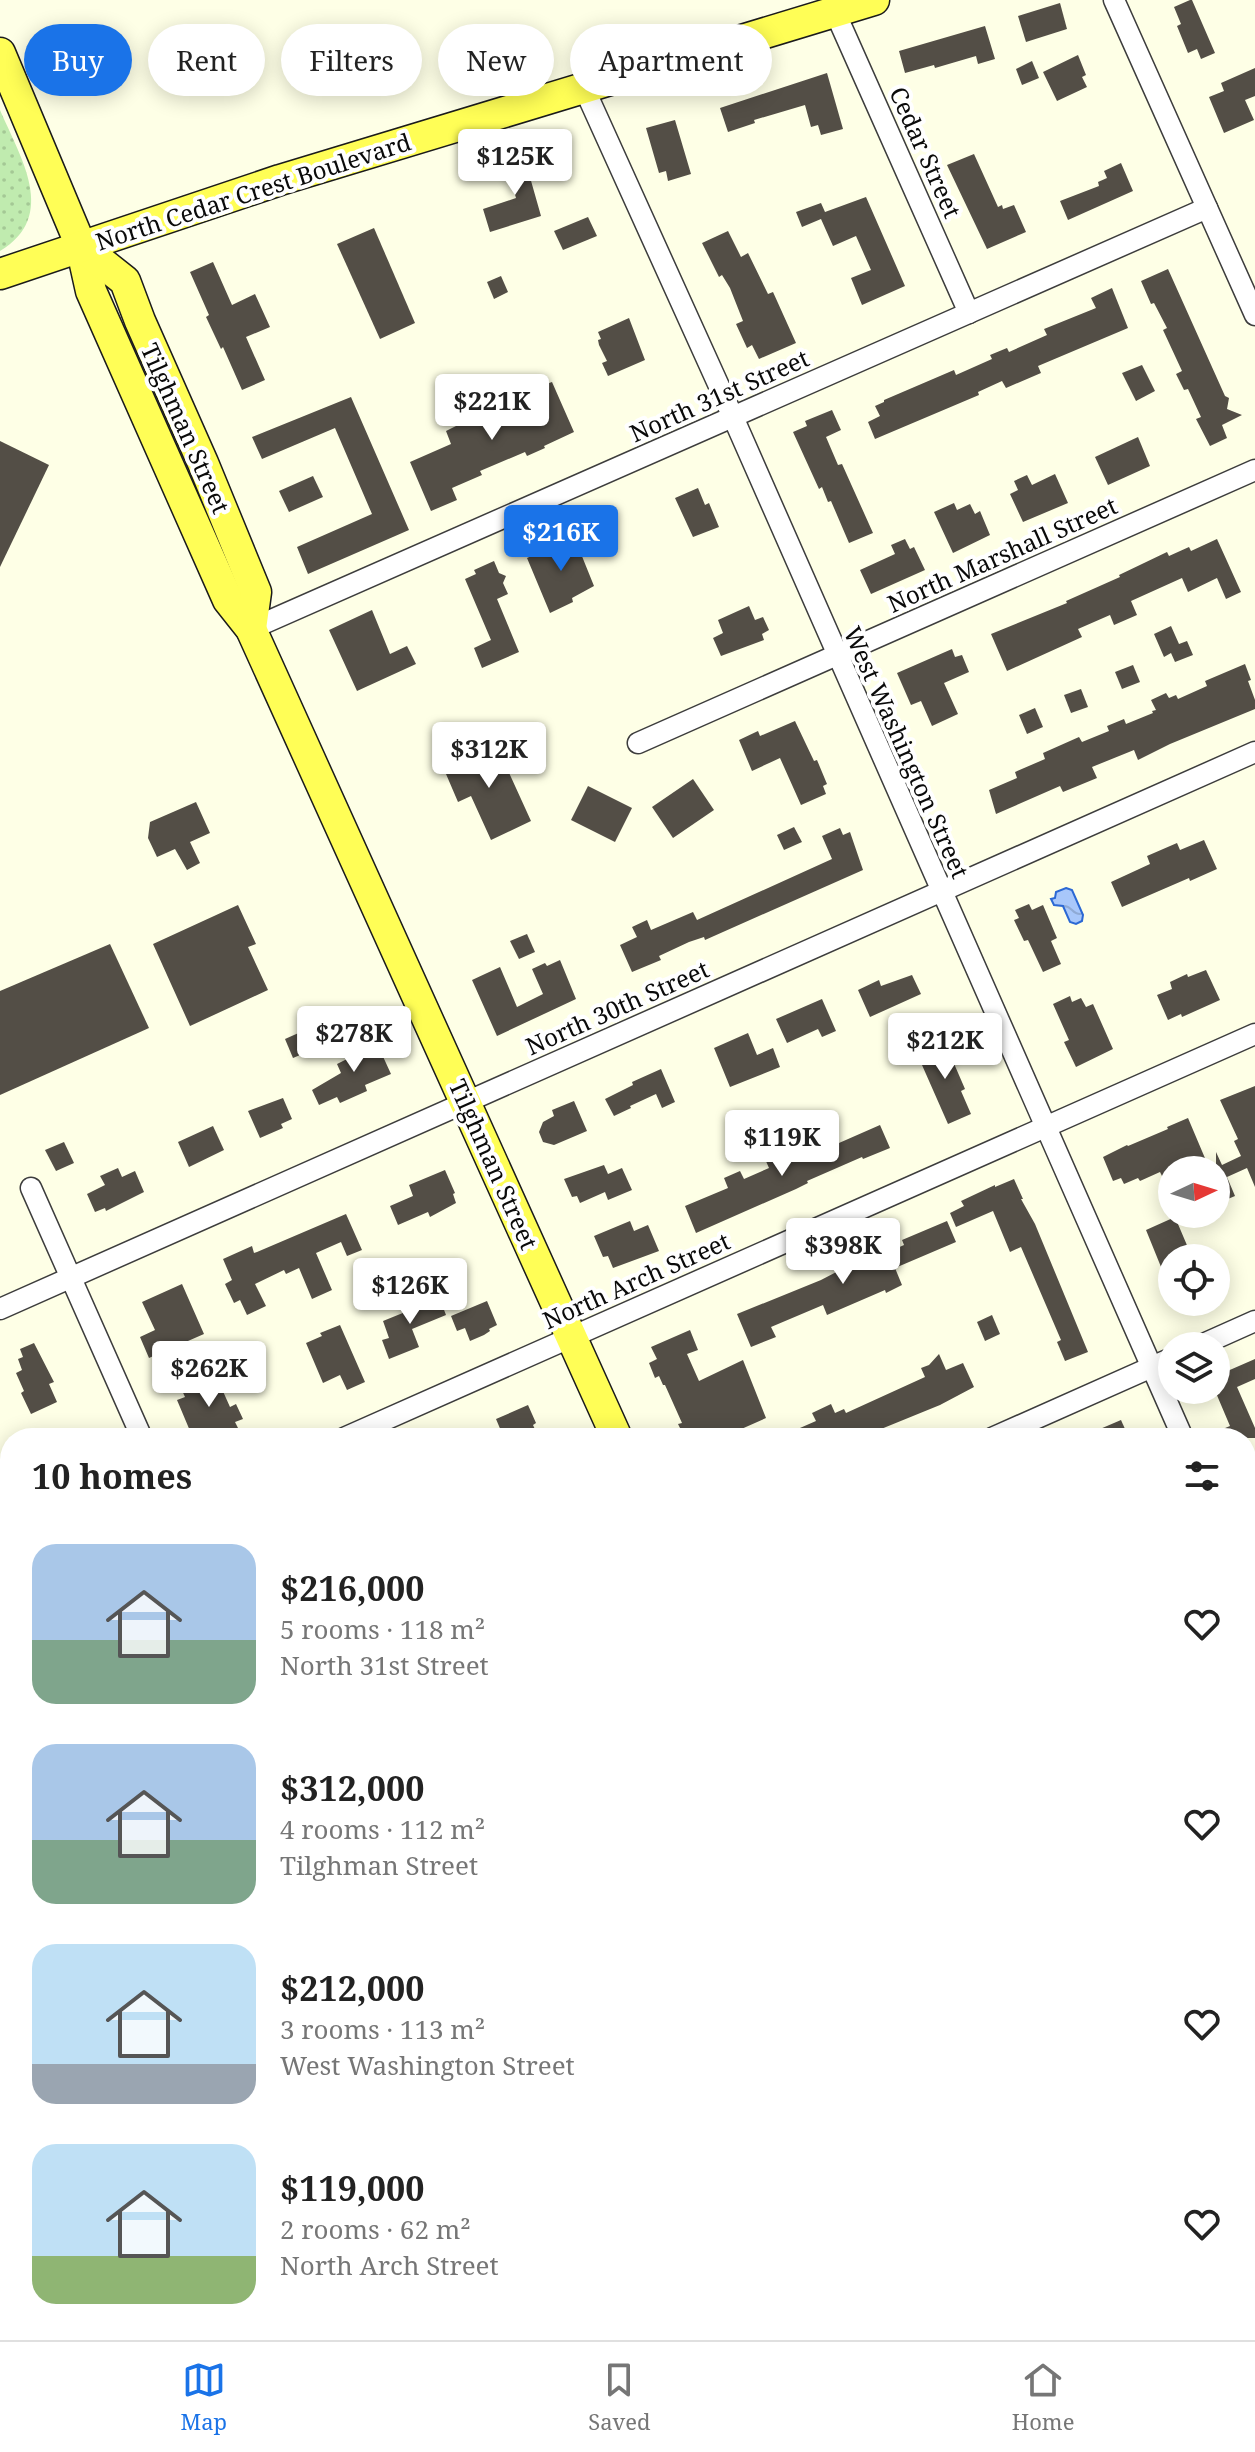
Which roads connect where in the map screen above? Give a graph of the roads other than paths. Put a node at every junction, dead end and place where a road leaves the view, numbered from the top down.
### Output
1 (874, 0) edge
2 (1114, 0) edge
3 (827, 9) edge
4 (772, 27) edge
5 (0, 53) edge
6 (570, 92) edge
7 (588, 96) edge
8 (1207, 208) junction
9 (81, 246) junction
10 (0, 274) edge
11 (969, 313) junction
12 (1255, 315) edge
13 (733, 417) junction
14 (1255, 470) edge
15 (251, 629) junction
16 (836, 655) junction
17 (638, 743) dead end
18 (1255, 752) edge
19 (941, 892) junction
20 (1255, 1034) edge
21 (466, 1101) junction
22 (1045, 1127) junction
23 (31, 1188) dead end
24 (71, 1277) junction
25 (0, 1309) edge
26 (1255, 1321) edge
27 (1230, 1332) edge
28 (572, 1337) junction
29 (1158, 1364) edge
30 (1151, 1367) junction
31 (138, 1428) edge
32 (367, 1428) edge
33 (613, 1428) edge
34 (1014, 1428) edge
35 (1178, 1428) edge

1 - 3 main road, North Cedar Crest Boulevard
2 - 8 street
3 - 4 main road, North Cedar Crest Boulevard
3 - 11 street, Cedar Street
5 - 9 main road, Tilghman Street
6 - 9 main road, North Cedar Crest Boulevard
7 - 13 street, West Washington Street
8 - 11 street, North 31st Street
8 - 12 street
9 - 10 main road, North Cedar Crest Boulevard
9 - 15 main road, Tilghman Street
11 - 13 street, North 31st Street
13 - 15 street, North 31st Street
13 - 16 street, West Washington Street
14 - 16 street, North Marshall Street
15 - 21 main road, Tilghman Street
16 - 17 street, North Marshall Street
16 - 19 street, West Washington Street
18 - 19 street, North 30th Street
19 - 21 street, North 30th Street
19 - 22 street, West Washington Street
20 - 22 street, North Arch Street
21 - 24 street, North 30th Street
21 - 28 main road, Tilghman Street
22 - 28 street, North Arch Street
22 - 30 street, West Washington Street
23 - 24 street
24 - 25 street, North 30th Street
24 - 31 street
26 - 27 street
28 - 32 street, North Arch Street
28 - 33 main road, Tilghman Street
29 - 30 street
30 - 34 street
30 - 35 street, West Washington Street

